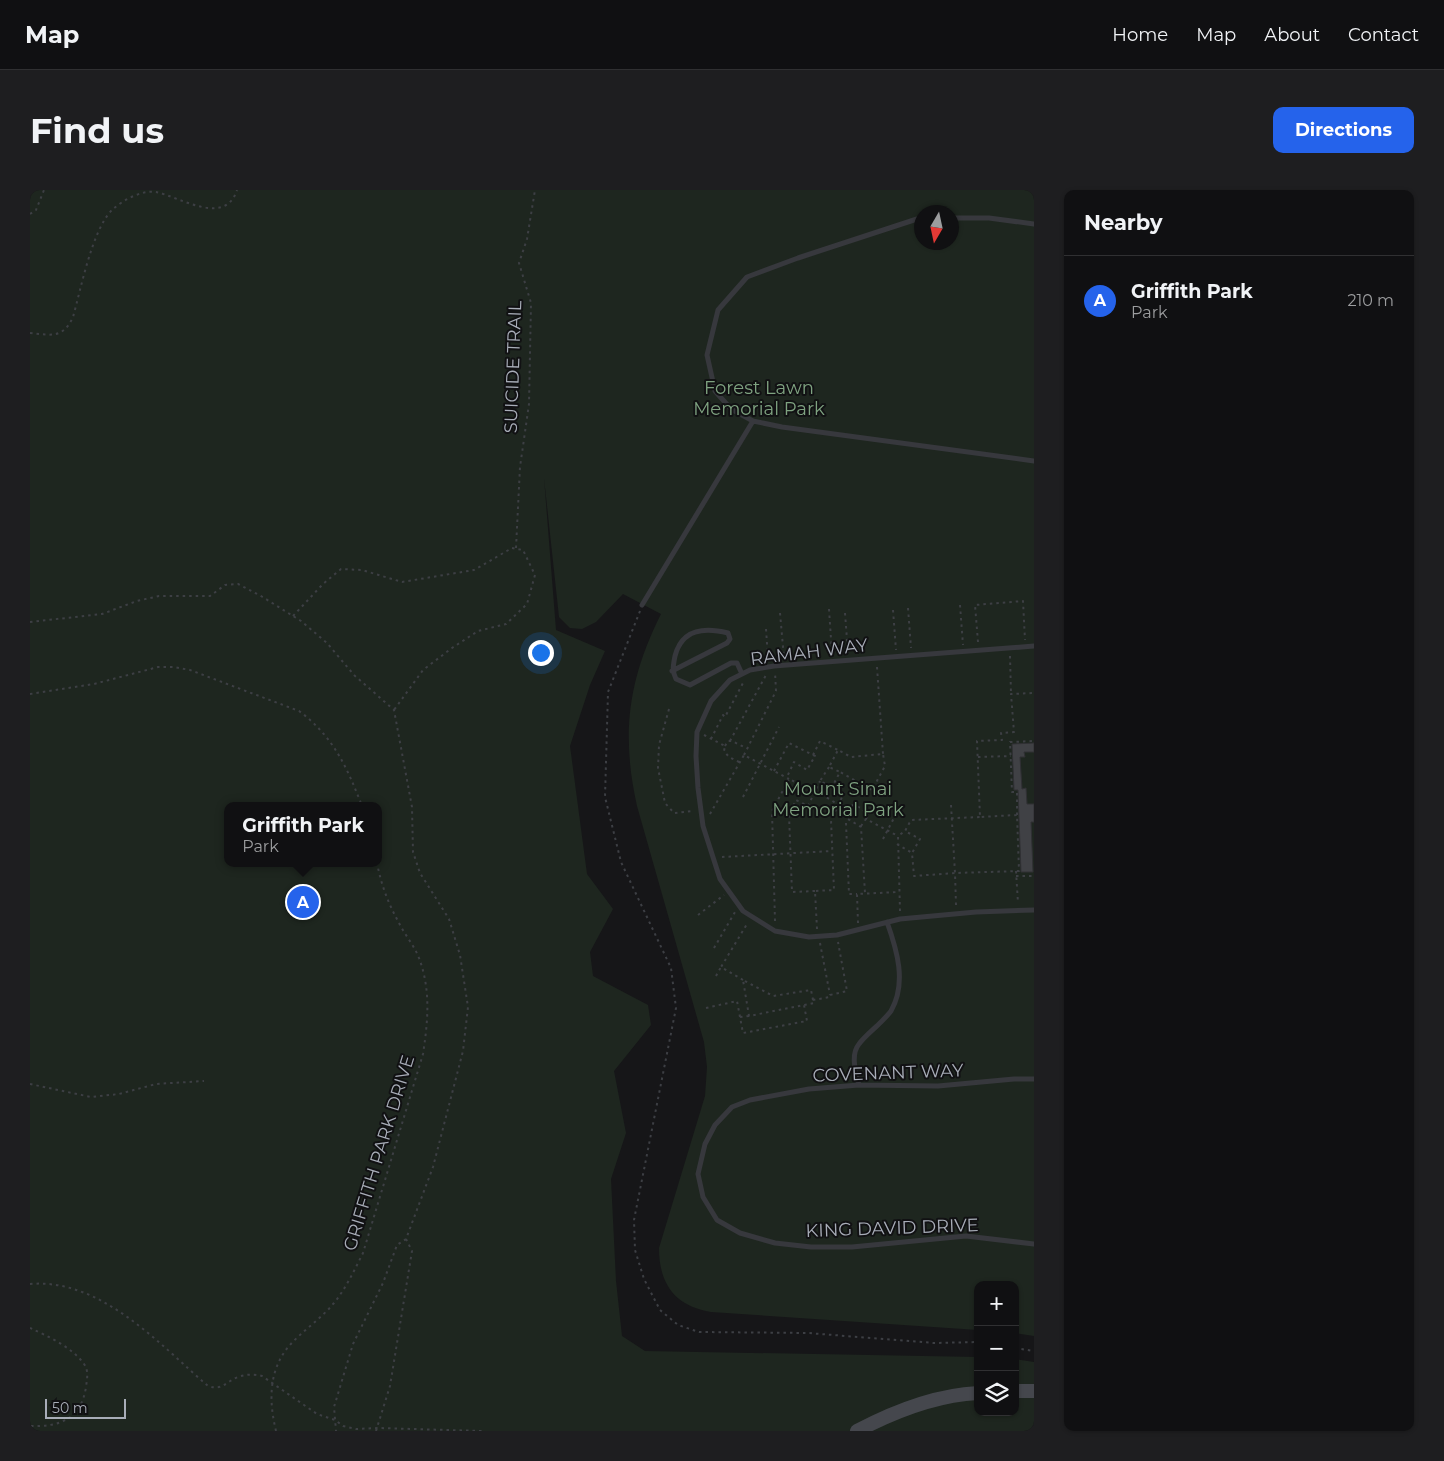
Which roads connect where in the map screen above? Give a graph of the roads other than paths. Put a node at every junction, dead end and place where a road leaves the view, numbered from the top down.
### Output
1 (959, 218) edge
2 (914, 219) edge
3 (1034, 224) edge
4 (753, 421) junction
5 (1034, 461) edge
6 (642, 605) road end
7 (1034, 646) edge
8 (672, 671) junction
9 (742, 674) junction
10 (1034, 910) edge
11 (887, 922) junction
12 (1034, 1079) edge
13 (859, 1085) junction
14 (698, 1174) joint
15 (1034, 1244) edge
16 (1019, 1391) edge
17 (1034, 1391) edge
18 (974, 1393) edge
19 (857, 1431) edge

1 - 3 lane
2 - 4 lane
4 - 5 lane
4 - 6 lane
7 - 9 lane, RAMAH WAY
8 - 8 lane
8 - 9 lane
9 - 11 lane, RAMAH WAY
10 - 11 lane, RAMAH WAY
11 - 13 lane
12 - 13 lane, COVENANT WAY
13 - 14 lane, COVENANT WAY
14 - 15 lane, KING DAVID DRIVE
16 - 17 street
18 - 19 street

